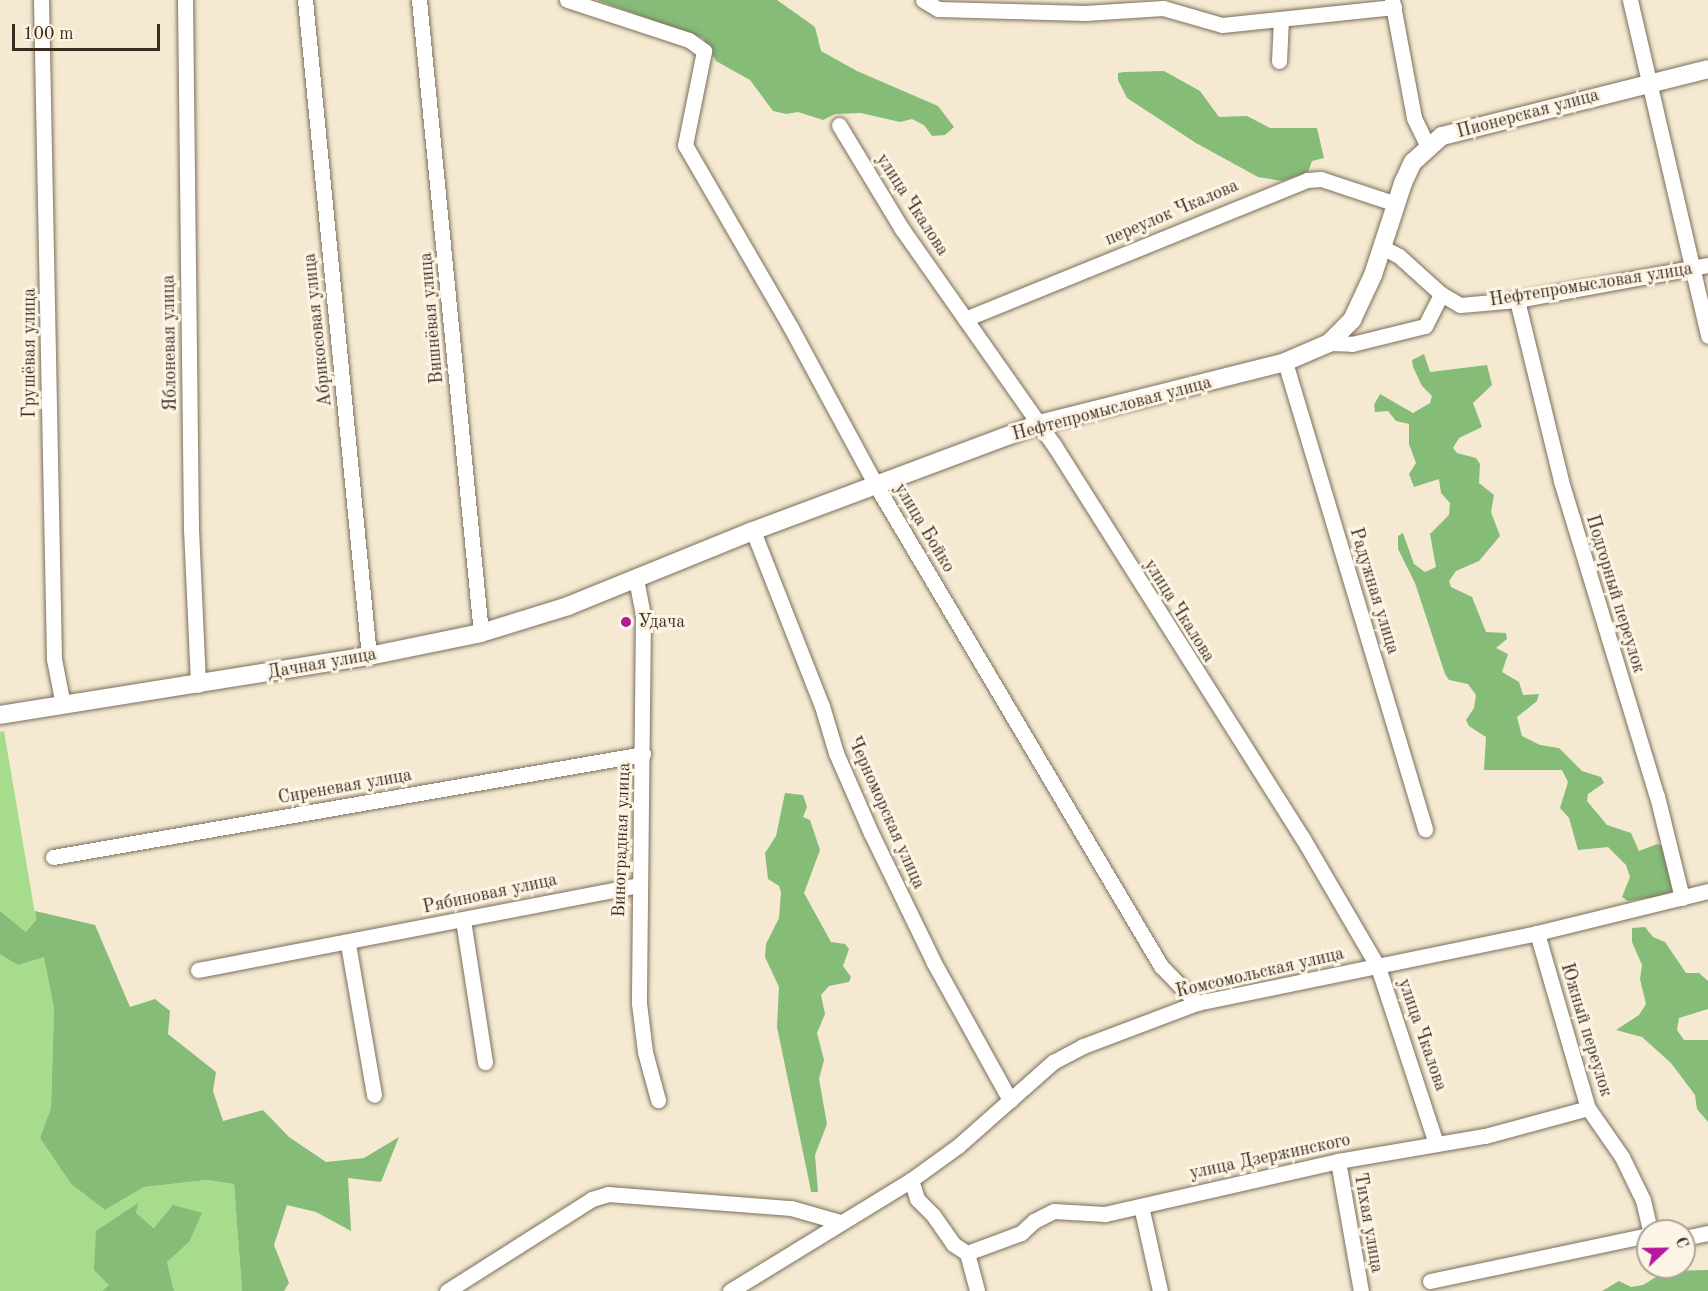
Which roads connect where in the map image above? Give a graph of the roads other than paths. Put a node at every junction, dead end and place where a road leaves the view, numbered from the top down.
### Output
1 (41, 0) edge
2 (185, 0) edge
3 (305, 0) edge
4 (419, 0) edge
5 (567, 0) edge
6 (923, 0) edge
7 (1630, 0) edge
8 (1393, 4) edge
9 (1281, 19) junction
10 (1279, 61) dead end
11 (1708, 69) edge
12 (1649, 82) junction
13 (839, 125) dead end
14 (1428, 147) junction
15 (1396, 204) junction
16 (1382, 247) junction
17 (1700, 267) edge
18 (1440, 294) junction
19 (1517, 300) junction
20 (965, 319) junction
21 (1708, 336) edge
22 (1329, 343) junction
23 (1285, 362) junction
24 (1039, 424) junction
25 (877, 488) junction
26 (753, 531) junction
27 (636, 579) junction
28 (481, 633) junction
29 (369, 656) junction
30 (198, 685) junction
31 (63, 705) junction
32 (0, 715) edge
33 (644, 754) junction
34 (1425, 830) dead end
35 (52, 857) dead end
36 (639, 885) junction
37 (1708, 891) edge
38 (1682, 898) junction
39 (463, 920) junction
40 (1537, 933) junction
41 (348, 944) junction
42 (1378, 967) junction
43 (198, 970) dead end
44 (1197, 1003) junction
45 (485, 1062) dead end
46 (374, 1095) dead end
47 (658, 1100) dead end
48 (1010, 1100) junction
49 (1588, 1108) junction
50 (1436, 1143) junction
51 (1338, 1161) junction
52 (910, 1180) junction
53 (1141, 1206) junction
54 (1647, 1219) edge
55 (840, 1222) junction
56 (1636, 1238) edge
57 (967, 1253) junction
58 (1430, 1281) dead end
59 (447, 1291) edge
60 (730, 1291) edge
61 (977, 1291) edge
62 (1160, 1291) edge
63 (1360, 1291) edge

1 - 31 street, Грушёвая улица
2 - 30 street, Яблоневая улица
3 - 29 street, Абрикосовая улица
4 - 28 street, Вишнёвая улица
5 - 25 street, улица Бойко
6 - 9 street
7 - 12 street
8 - 9 street
8 - 14 street
9 - 10 street
11 - 12 main road, Пионерская улица
12 - 14 main road, Пионерская улица
12 - 17 street
13 - 20 street, улица Чкалова
14 - 15 main road, Пионерская улица
15 - 16 main road, Пионерская улица
15 - 20 street, переулок Чкалова
16 - 18 street, Нефтепромысловая улица
16 - 22 main road, Пионерская улица
17 - 19 street, Нефтепромысловая улица
17 - 21 street
18 - 19 street, Нефтепромысловая улица
18 - 22 street, Нефтепромысловая улица
19 - 38 street, Подгорный переулок
20 - 24 street, улица Чкалова
22 - 23 main road, Нефтепромысловая улица
23 - 24 main road, Нефтепромысловая улица
23 - 34 street, Радужная улица
24 - 25 main road, Нефтепромысловая улица
24 - 42 street, улица Чкалова
25 - 26 main road, Нефтепромысловая улица
25 - 44 street, улица Бойко
26 - 27 main road, Нефтепромысловая улица
26 - 48 street, Черноморская улица
27 - 28 main road, Дачная улица
27 - 33 street, Виноградная улица
28 - 29 main road, Дачная улица
29 - 30 main road, Дачная улица
30 - 31 main road, Дачная улица
31 - 32 main road, Дачная улица
33 - 35 street, Сиреневая улица
33 - 36 street, Виноградная улица
36 - 39 street, Рябиновая улица
36 - 47 street, Виноградная улица
37 - 38 street, Комсомольская улица
38 - 40 street, Комсомольская улица
39 - 41 street, Рябиновая улица
39 - 45 street
40 - 42 street, Комсомольская улица
40 - 49 street, Южный переулок
41 - 43 street, Рябиновая улица
41 - 46 street
42 - 44 street, Комсомольская улица
42 - 50 street, улица Чкалова
44 - 48 street, Комсомольская улица
48 - 52 street, Комсомольская улица
49 - 50 street, улица Дзержинского
49 - 54 street, Южный переулок
50 - 51 street, улица Дзержинского
51 - 53 street, улица Дзержинского
51 - 63 street, Тихая улица
52 - 55 street, Комсомольская улица
52 - 57 street
53 - 57 street, улица Дзержинского
53 - 62 street
55 - 59 street
55 - 60 street, Комсомольская улица
56 - 58 street
57 - 61 street

